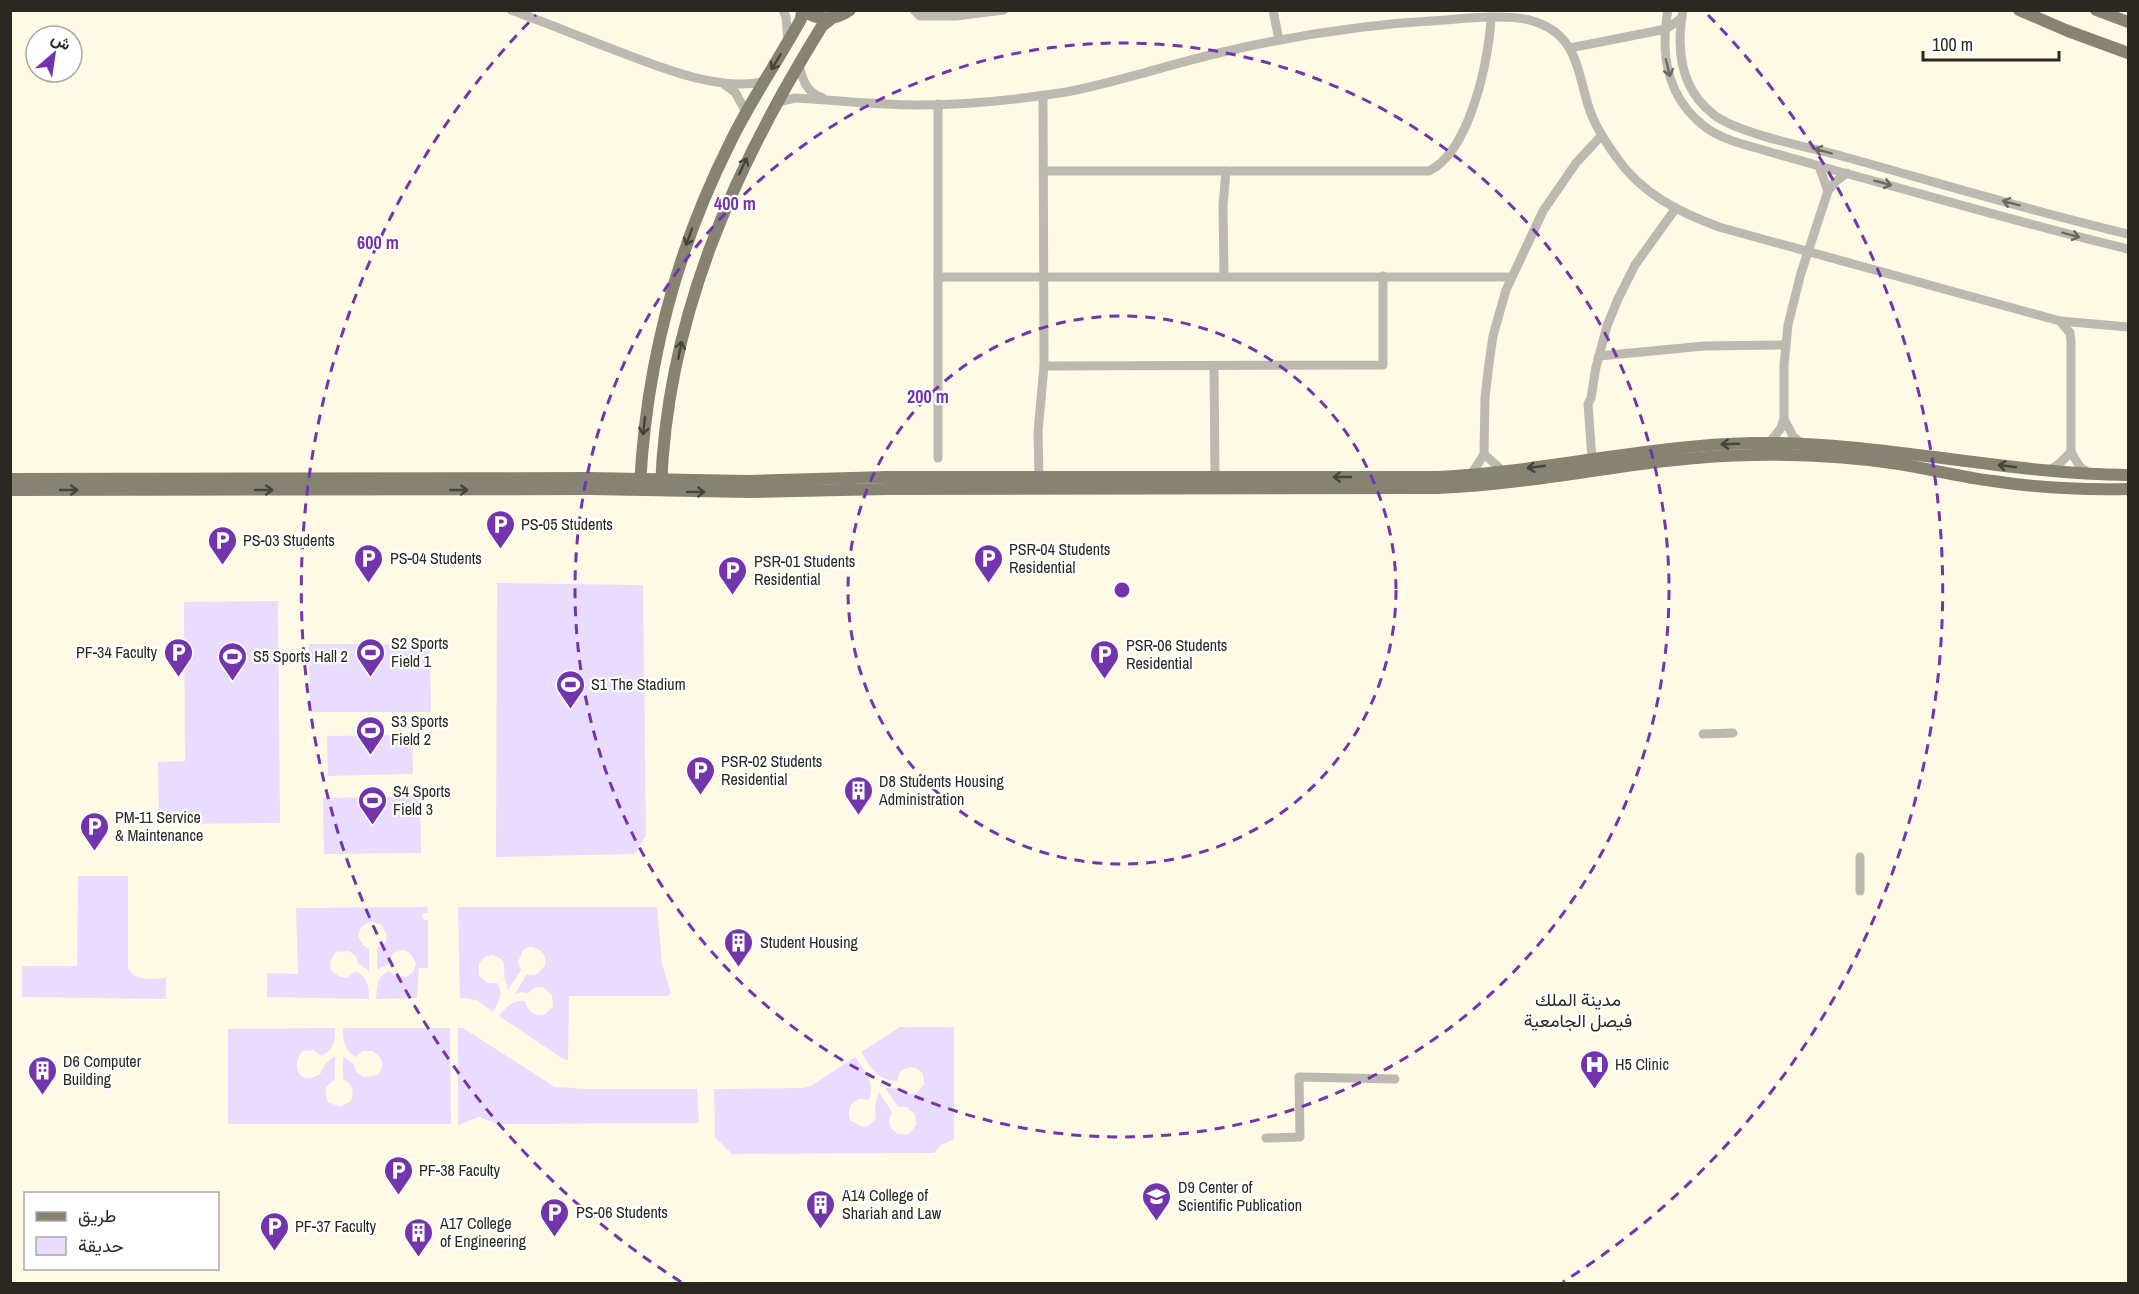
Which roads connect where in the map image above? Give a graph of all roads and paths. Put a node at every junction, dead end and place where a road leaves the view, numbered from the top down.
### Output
1 (511, 10) edge
2 (783, 10) edge
3 (850, 10) edge
4 (914, 10) edge
5 (1004, 10) edge
6 (1273, 10) edge
7 (1668, 10) edge
8 (2019, 10) edge
9 (2096, 10) edge
10 (802, 11) edge
11 (1682, 14) edge
12 (1491, 18) junction
13 (831, 19) junction
14 (2128, 22) edge
15 (1666, 29) junction
16 (1279, 40) junction
17 (788, 42) junction
18 (1570, 48) junction
19 (2128, 53) edge
20 (799, 65) junction
21 (763, 82) junction
22 (723, 83) junction
23 (805, 86) junction
24 (1043, 95) junction
25 (806, 99) junction
26 (831, 101) junction
27 (778, 102) junction
28 (938, 104) junction
29 (746, 112) junction
30 (1602, 135) junction
31 (1819, 166) junction
32 (1044, 171) junction
33 (1226, 171) junction
34 (1847, 173) junction
35 (1828, 191) junction
36 (1676, 208) junction
37 (2128, 234) edge
38 (2128, 249) edge
39 (1808, 251) junction
40 (1044, 276) junction
41 (1224, 276) junction
42 (1383, 276) junction
43 (938, 277) junction
44 (1511, 277) junction
45 (2060, 321) junction
46 (2128, 327) edge
47 (1786, 345) junction
48 (1599, 356) junction
49 (1044, 366) junction
50 (1214, 366) junction
51 (1784, 419) junction
52 (1769, 443) junction
53 (1802, 444) junction
54 (2071, 452) junction
55 (1484, 454) junction
56 (938, 458) dead end
57 (1592, 459) junction
58 (1504, 471) junction
59 (2048, 471) junction
60 (1471, 475) junction
61 (2093, 475) junction
62 (2128, 475) edge
63 (1039, 477) junction
64 (1215, 477) junction
65 (10, 478) edge
66 (640, 485) junction
67 (662, 485) junction
68 (2128, 489) edge
69 (10, 490) edge
70 (1733, 733) dead end
71 (1703, 734) dead end
72 (1860, 857) dead end
73 (1860, 891) dead end
74 (1395, 1079) dead end
75 (1266, 1138) dead end

1 - 22 street
2 - 17 street
3 - 13 main road
4 - 5 street
6 - 16 street
7 - 15 street
8 - 19 main road
9 - 14 main road
10 - 13 main road
10 - 17 main road
11 - 15 street
37 -> 11 street
12 - 16 street
12 - 18 street
12 - 33 street
13 - 20 main road
15 - 18 street
15 -> 31 street
16 - 24 street
17 -> 21 main road
18 - 30 street
20 - 23 street
20 - 27 main road
21 - 22 street
21 - 29 main road
22 - 29 street
23 - 25 street
23 - 26 street
24 - 28 street
24 - 32 street
25 - 26 street
25 - 27 street
26 - 28 street
67 -> 27 main road
28 - 43 street
29 -> 66 main road
30 - 36 street
30 - 44 street
31 - 34 street
31 - 35 street
32 - 33 street
32 - 40 street
33 - 41 street
34 - 35 street
34 -> 38 street
35 - 39 street
36 - 39 street
36 - 48 street
39 - 45 street
39 - 47 street
40 - 41 street
40 - 43 street
40 - 49 street
41 - 42 street
42 - 44 street
42 - 50 street
43 - 56 street
44 - 55 street
45 - 46 street
45 - 54 street
47 - 48 street
47 - 51 street
48 - 57 street
49 - 50 street
49 - 63 street
50 - 64 street
51 - 52 street
51 - 53 street
52 - 53 main road
52 -> 57 main road
59 -> 53 main road
54 - 59 street
54 - 61 street
55 - 58 street
55 - 60 street
57 -> 58 main road
58 - 60 main road
59 - 61 main road
60 -> 64 main road
61 - 62 main road
63 - 64 main road
63 - 67 main road
65 - 66 main road
66 - 67 main road
69 -> 66 main road
67 -> 68 main road
70 - 71 street
72 - 73 street
74 - 75 street

